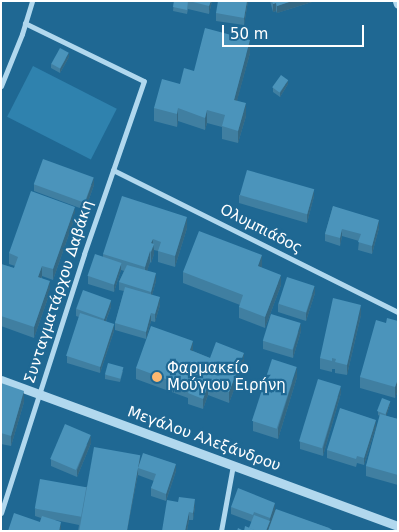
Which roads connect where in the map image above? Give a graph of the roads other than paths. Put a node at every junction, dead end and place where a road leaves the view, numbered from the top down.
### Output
1 (32, 1) edge
2 (26, 23) junction
3 (144, 80) joint
4 (1, 86) edge
5 (113, 170) junction
6 (398, 312) edge
7 (1, 380) edge
8 (39, 394) junction
9 (233, 465) junction
10 (1, 513) edge
11 (398, 526) edge
12 (221, 531) edge

1 - 2 street
2 - 3 street
2 - 4 street
3 - 5 street, Συνταγματάρχου Δαβάκη
5 - 6 street, Ολυμπιάδος
5 - 8 street, Συνταγματάρχου Δαβάκη
7 - 8 street, Μεγάλου Αλεξάνδρου
8 - 9 street, Μεγάλου Αλεξάνδρου
8 - 10 street, Συνταγματάρχου Δαβάκη
9 - 11 street, Μεγάλου Αλεξάνδρου
9 - 12 street

